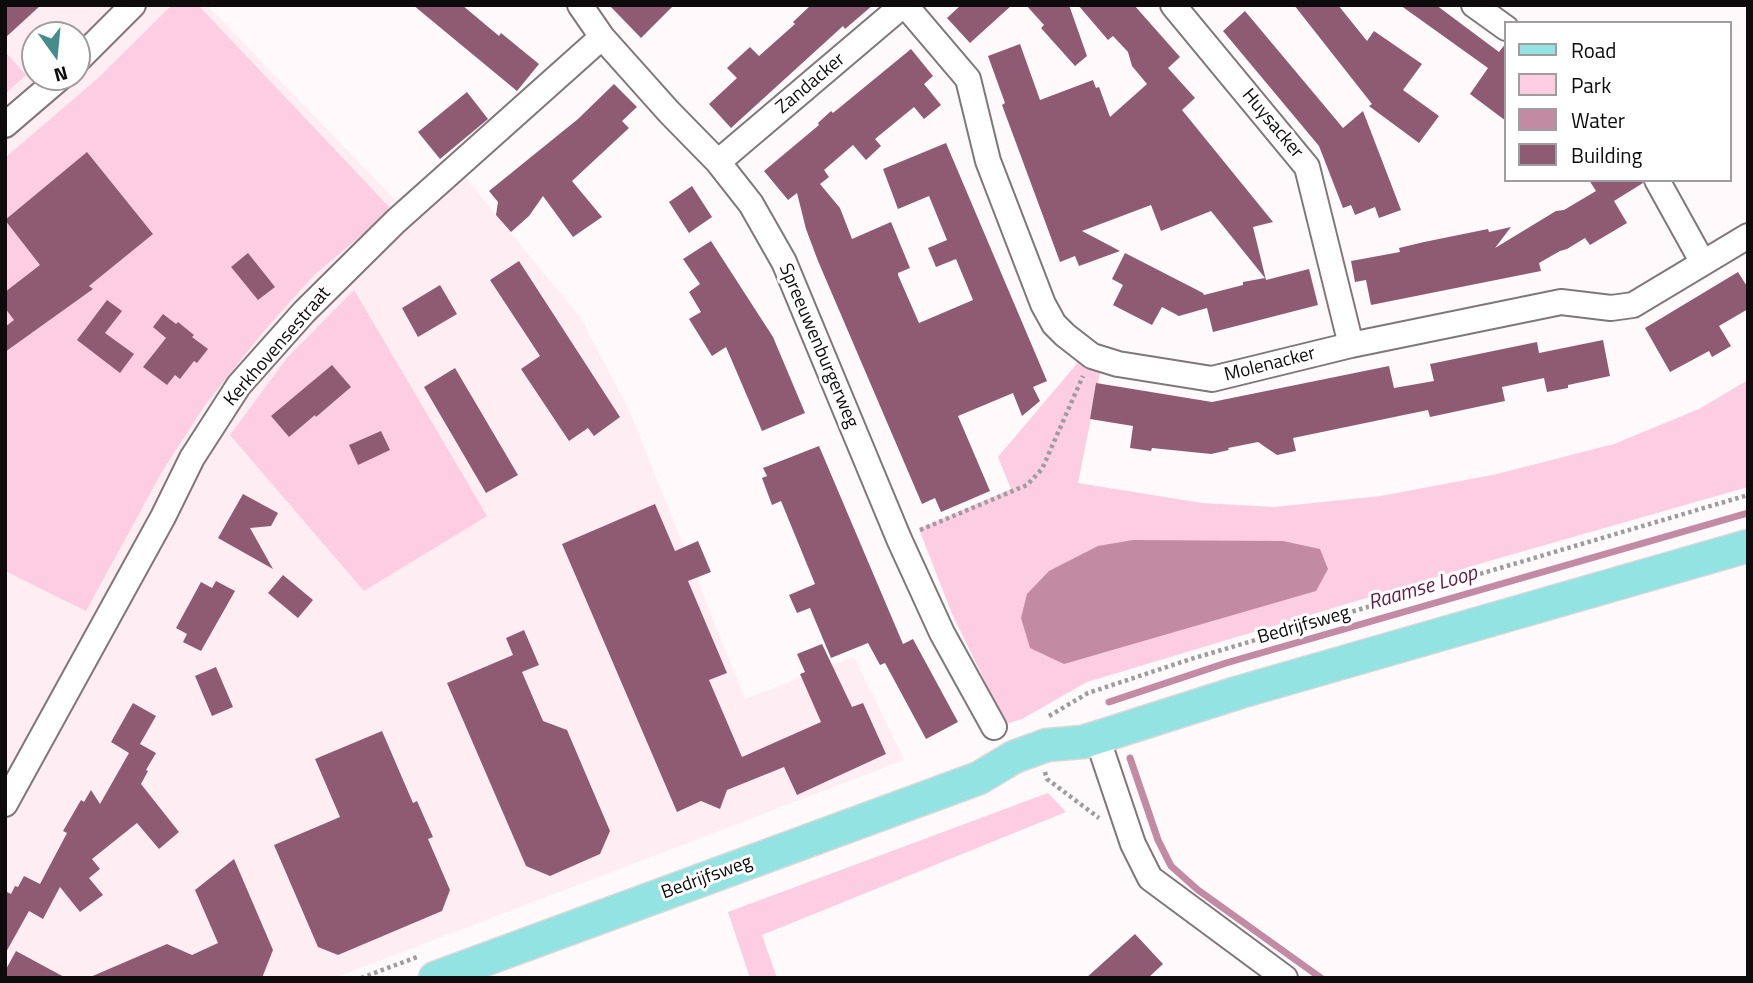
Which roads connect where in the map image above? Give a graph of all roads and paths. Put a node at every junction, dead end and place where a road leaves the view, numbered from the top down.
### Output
1 (132, 5) edge
2 (580, 5) edge
3 (904, 5) edge
4 (1173, 5) edge
5 (1474, 5) edge
6 (1504, 28) edge
7 (602, 37) junction
8 (91, 47) edge
9 (45, 91) edge
10 (5, 125) edge
11 (718, 163) junction
12 (1658, 182) edge
13 (1748, 236) edge
14 (1703, 263) junction
15 (1351, 345) junction
16 (1092, 356) junction
17 (1748, 495) edge
18 (899, 539) junction
19 (1748, 546) edge
20 (1041, 721) dead end
21 (994, 727) dead end
22 (1090, 739) junction
23 (1043, 767) junction
24 (979, 778) junction
25 (5, 804) edge
26 (1133, 844) junction
27 (435, 978) edge
28 (1285, 978) edge

1 - 8 street
2 - 7 street, Spreeuwenburgerweg
3 - 11 street, Zandacker
3 - 16 street, Molenacker
4 - 15 street, Huysacker
5 - 6 street
7 - 11 street, Spreeuwenburgerweg
7 - 25 street, Kerkhovensestraat
9 - 10 street
11 - 18 street, Spreeuwenburgerweg
12 - 14 street
13 - 14 street, Molenacker
14 - 15 street, Molenacker
15 - 16 street, Molenacker
16 - 18 path
17 - 20 path, Bedrijfsweg
18 - 21 street, Spreeuwenburgerweg
19 - 22 main road, Bedrijfsweg
22 - 23 main road, Bedrijfsweg
22 - 24 main road, Bedrijfsweg
22 - 26 street
23 - 24 main road, Bedrijfsweg
23 - 26 path
24 - 27 main road, Bedrijfsweg
26 - 28 street

